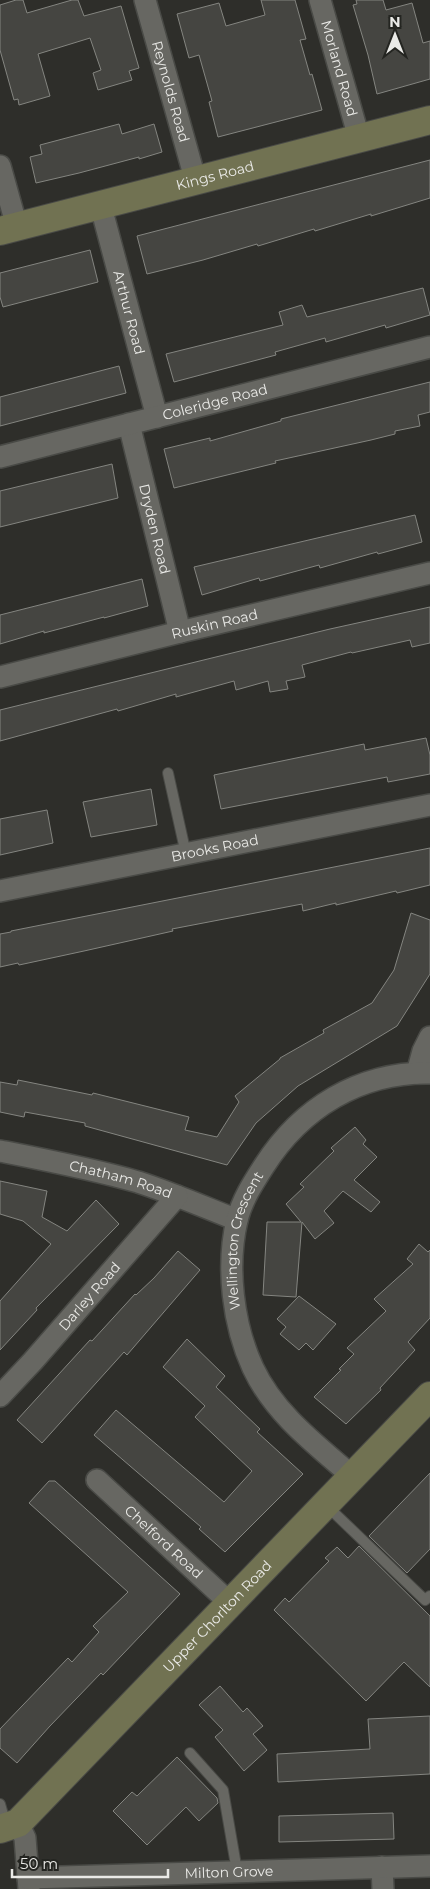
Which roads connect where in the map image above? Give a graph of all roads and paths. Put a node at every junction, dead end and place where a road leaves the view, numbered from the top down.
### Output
1 (145, 0) edge
2 (320, 0) edge
3 (430, 120) edge
4 (359, 138) junction
5 (0, 166) edge
6 (196, 182) junction
7 (101, 206) junction
8 (9, 229) edge
9 (430, 347) edge
10 (157, 417) junction
11 (129, 424) junction
12 (0, 458) edge
13 (430, 574) edge
14 (180, 632) junction
15 (0, 677) edge
16 (168, 773) dead end
17 (430, 805) edge
18 (186, 854) junction
19 (0, 891) edge
20 (430, 1036) edge
21 (424, 1073) edge
22 (0, 1151) edge
23 (177, 1196) junction
24 (238, 1220) junction
25 (0, 1396) edge
26 (430, 1396) edge
27 (352, 1476) junction
28 (97, 1480) dead end
29 (325, 1504) junction
30 (430, 1596) edge
31 (230, 1603) junction
32 (190, 1753) dead end
33 (6, 1821) edge
34 (430, 1866) edge
35 (382, 1867) junction
36 (226, 1878) edge
37 (28, 1884) edge
38 (383, 1889) edge

1 - 6 street, Reynolds Road
2 - 4 street, Morland Road
3 - 4 main road, Kings Road
4 - 6 main road, Kings Road
5 - 8 street
6 - 7 main road, Kings Road
7 - 8 main road, Kings Road
7 - 10 street, Arthur Road
9 - 10 street, Coleridge Road
10 - 11 street, Coleridge Road
11 - 12 street, Coleridge Road
11 - 14 street, Dryden Road
13 - 14 street, Ruskin Road
14 - 15 street, Ruskin Road
16 - 18 lane
17 - 18 street, Brooks Road
18 - 19 street, Brooks Road
20 - 21 street
21 - 24 street, Wellington Crescent
22 - 23 street, Chatham Road
23 - 24 street, Chatham Road
23 - 25 street, Darley Road
24 - 27 street, Wellington Crescent
26 - 27 main road, Upper Chorlton Road
27 - 29 main road, Upper Chorlton Road
28 - 31 street, Chelford Road
29 - 30 lane
29 - 31 main road, Upper Chorlton Road
31 - 33 main road, Upper Chorlton Road
32 - 36 lane
33 - 37 street
34 - 35 street, Milton Grove
35 - 36 street, Milton Grove
35 - 38 street
36 - 37 street, Milton Grove

